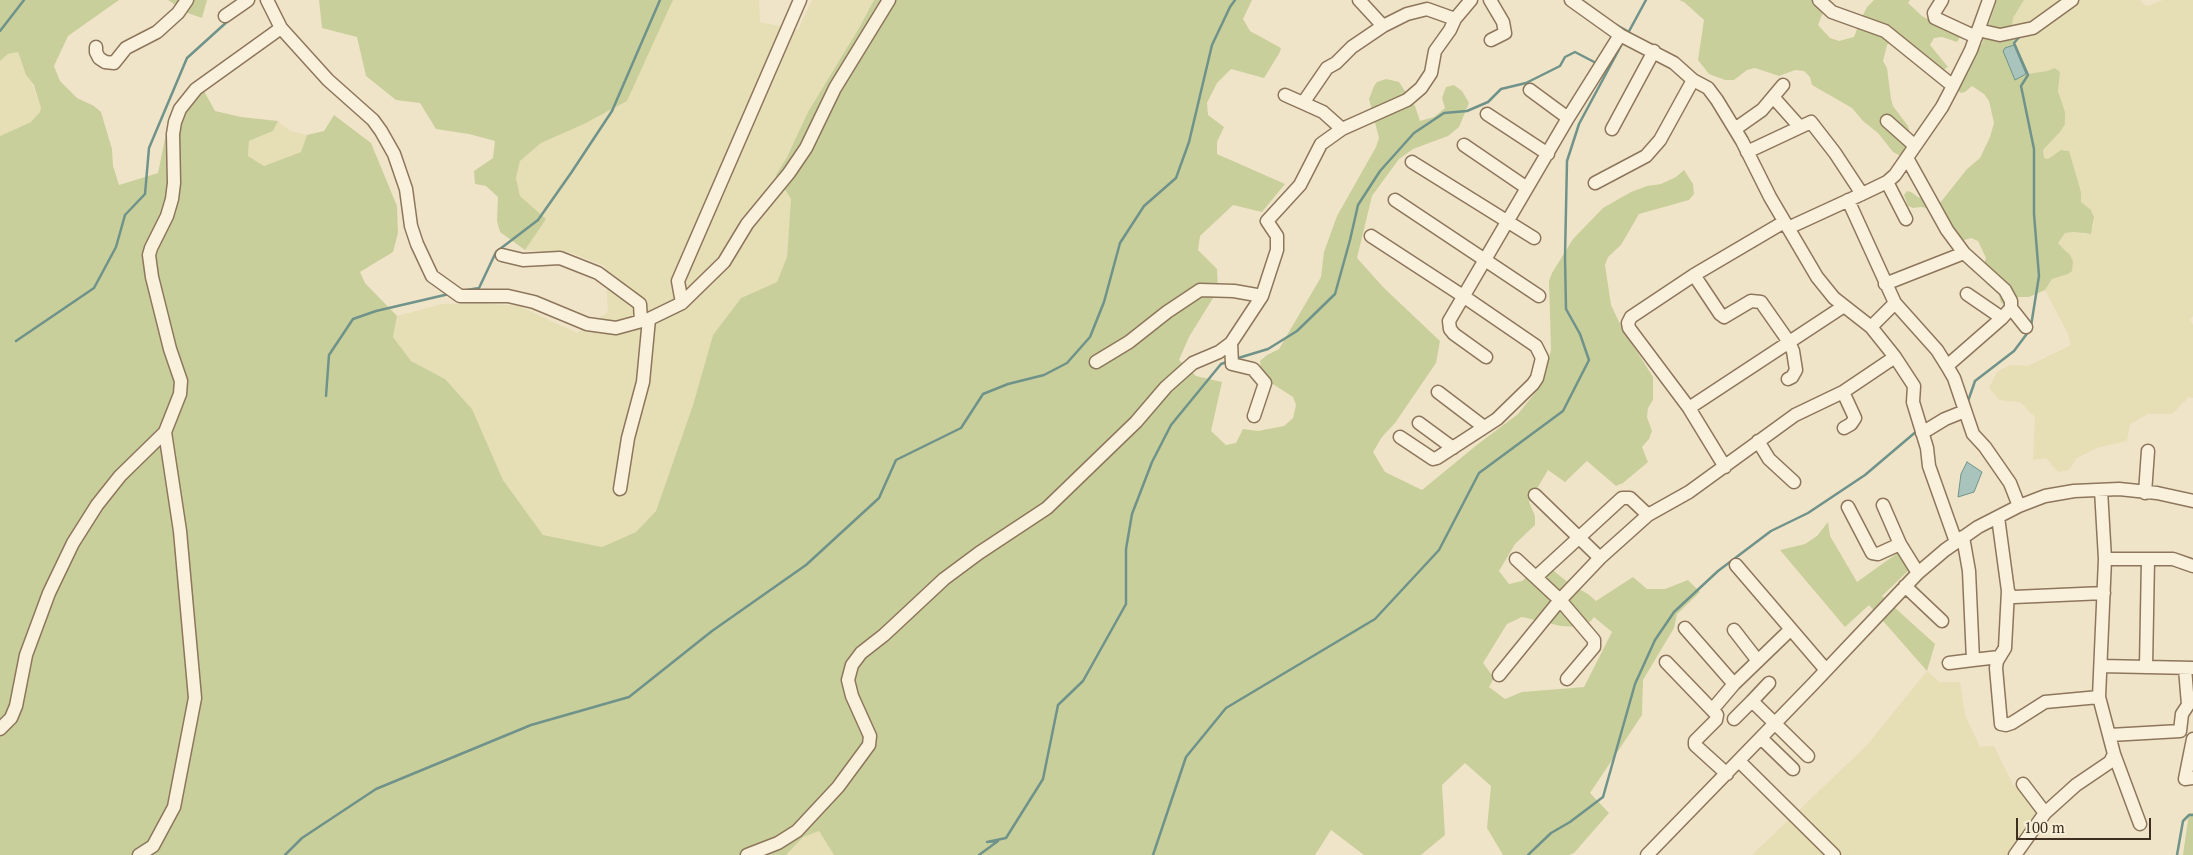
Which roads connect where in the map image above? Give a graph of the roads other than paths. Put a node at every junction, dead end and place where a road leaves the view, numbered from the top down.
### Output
1 (187, 0) edge
2 (248, 0) edge
3 (266, 0) edge
4 (800, 0) edge
5 (889, 0) edge
6 (1359, 0) edge
7 (1471, 0) edge
8 (1490, 0) edge
9 (1570, 0) edge
10 (1819, 0) edge
11 (1942, 0) edge
12 (1989, 0) edge
13 (2072, 0) edge
14 (225, 16) dead end
15 (1454, 18) junction
16 (1383, 26) junction
17 (281, 28) junction
18 (1977, 34) junction
19 (1624, 37) junction
20 (1491, 40) dead end
21 (96, 47) dead end
22 (1654, 51) junction
23 (1693, 80) junction
24 (1783, 85) dead end
25 (1954, 86) junction
26 (1530, 90) dead end
27 (1285, 95) dead end
28 (1774, 98) junction
29 (1303, 103) junction
30 (1487, 114) dead end
31 (1568, 118) junction
32 (1887, 121) dead end
33 (1799, 126) junction
34 (1342, 129) junction
35 (1612, 129) dead end
36 (1735, 129) junction
37 (1464, 144) dead end
38 (1915, 146) junction
39 (1747, 152) junction
40 (1548, 154) junction
41 (1907, 158) junction
42 (1412, 162) dead end
43 (1887, 182) junction
44 (1595, 183) dead end
45 (1527, 188) junction
46 (1862, 194) junction
47 (1395, 200) dead end
48 (1848, 200) junction
49 (1906, 219) dead end
50 (1508, 221) junction
51 (1786, 225) junction
52 (1371, 236) dead end
53 (1534, 238) dead end
54 (1964, 253) junction
55 (502, 255) dead end
56 (1484, 260) junction
57 (1694, 275) junction
58 (1885, 284) junction
59 (1967, 294) dead end
60 (1262, 296) junction
61 (1463, 296) junction
62 (1539, 296) dead end
63 (682, 303) junction
64 (1895, 303) junction
65 (1844, 306) junction
66 (2011, 308) junction
67 (2002, 318) junction
68 (645, 320) junction
69 (1871, 327) junction
70 (2026, 327) dead end
71 (1789, 342) junction
72 (1231, 354) junction
73 (1895, 356) junction
74 (1486, 357) dead end
75 (1096, 362) dead end
76 (1947, 366) junction
77 (1788, 379) dead end
78 (1438, 392) dead end
79 (1842, 392) junction
80 (1964, 407) junction
81 (1689, 408) junction
82 (1254, 416) dead end
83 (1419, 423) dead end
84 (1484, 427) junction
85 (1844, 428) dead end
86 (1921, 429) junction
87 (165, 432) junction
88 (1400, 437) dead end
89 (1758, 441) junction
90 (1453, 448) junction
91 (2148, 451) dead end
92 (1726, 467) junction
93 (1794, 482) dead end
94 (620, 489) dead end
95 (2101, 490) junction
96 (2145, 493) junction
97 (1535, 495) dead end
98 (2193, 501) edge
99 (1883, 505) dead end
100 (2019, 506) junction
101 (1848, 507) dead end
102 (1648, 515) junction
103 (1998, 517) junction
104 (1578, 537) junction
105 (1960, 540) junction
106 (1900, 544) junction
107 (1516, 558) dead end
108 (1600, 558) junction
109 (2105, 559) junction
110 (2148, 559) junction
111 (1736, 565) dead end
112 (2193, 566) edge
113 (1918, 573) junction
114 (1536, 577) junction
115 (1905, 586) junction
116 (2008, 591) junction
117 (2104, 593) junction
118 (1560, 600) junction
119 (1942, 621) dead end
120 (1685, 628) dead end
121 (1791, 629) junction
122 (1734, 630) dead end
123 (2000, 657) junction
124 (1973, 660) junction
125 (1758, 661) junction
126 (1666, 662) dead end
127 (1949, 663) dead end
128 (2101, 666) junction
129 (2146, 667) junction
130 (2189, 668) edge
131 (1826, 670) junction
132 (1499, 675) dead end
133 (1567, 679) dead end
134 (1769, 683) dead end
135 (1734, 684) junction
136 (2099, 697) junction
137 (1752, 701) junction
138 (1712, 710) junction
139 (1734, 719) dead end
140 (1775, 723) junction
141 (0, 729) edge
142 (2110, 735) junction
143 (1761, 738) junction
144 (2193, 739) edge
145 (2114, 754) junction
146 (1808, 756) dead end
147 (1739, 761) junction
148 (1792, 769) dead end
149 (1727, 774) junction
150 (2193, 778) edge
151 (2023, 784) dead end
152 (2046, 813) junction
153 (2140, 824) dead end
154 (139, 855) edge
155 (747, 855) edge
156 (1647, 855) edge
157 (1834, 855) edge
158 (2015, 855) edge

1 - 21 street
2 - 14 street
3 - 17 street
4 - 63 street
5 - 63 street
6 - 16 street
7 - 15 street
8 - 20 street
9 - 19 street
10 - 25 street
11 - 18 street
12 - 18 street
13 - 18 street
15 - 16 street
15 - 34 street
16 - 29 street
17 - 68 street
17 - 87 street
18 - 25 street
19 - 22 street
19 - 31 street
22 - 23 street
22 - 35 street
23 - 36 street
23 - 44 street
24 - 28 street
25 - 38 street
26 - 31 street
27 - 29 street
28 - 33 street
28 - 36 street
29 - 34 street
30 - 40 street
31 - 40 street
32 - 38 street
33 - 39 street
33 - 46 street
34 - 60 street
36 - 39 street
37 - 45 street
38 - 41 street
39 - 51 street
40 - 45 street
41 - 43 street
41 - 54 street
42 - 50 street
43 - 46 street
43 - 49 street
45 - 50 street
46 - 48 street
47 - 56 street
48 - 51 street
48 - 58 street
50 - 53 street
50 - 56 street
51 - 57 street
51 - 65 street
52 - 61 street
54 - 58 street
54 - 66 street
55 - 68 street
56 - 61 street
56 - 62 street
57 - 71 street
57 - 81 street
58 - 64 street
59 - 67 street
60 - 72 street
60 - 75 street
61 - 74 street
61 - 84 street
63 - 68 street
64 - 69 street
64 - 76 street
65 - 69 street
65 - 71 street
66 - 67 street
66 - 70 street
67 - 76 street
68 - 94 street
69 - 73 street
71 - 77 street
71 - 81 street
72 - 82 street
72 - 155 street
73 - 79 street
73 - 86 street
76 - 80 street
78 - 84 street
79 - 85 street
79 - 89 street
80 - 86 street
80 - 100 street
81 - 92 street
83 - 90 street
84 - 90 street
86 - 105 street
87 - 141 street
87 - 154 street
88 - 90 street
89 - 92 street
89 - 93 street
91 - 96 street
92 - 102 street
95 - 96 street
95 - 100 street
95 - 109 street
96 - 98 street
97 - 104 street
99 - 106 street
100 - 103 street
101 - 106 street
102 - 104 street
102 - 108 street
103 - 105 street
103 - 116 street
104 - 108 street
104 - 114 street
105 - 113 street
105 - 124 street
106 - 113 street
107 - 114 street
108 - 118 street
109 - 110 street
109 - 117 street
110 - 112 street
110 - 129 street
111 - 121 street
113 - 115 street
114 - 118 street
115 - 119 street
115 - 131 street
116 - 117 street
116 - 123 street
117 - 128 street
118 - 132 street
118 - 133 street
120 - 135 street
121 - 125 street
121 - 131 street
122 - 125 street
123 - 124 street
123 - 136 street
124 - 127 street
125 - 135 street
126 - 138 street
128 - 129 street
128 - 136 street
129 - 130 street
130 - 142 street
131 - 140 street
134 - 137 street
135 - 138 street
136 - 142 street
137 - 139 street
137 - 140 street
138 - 149 street
140 - 143 street
140 - 146 street
142 - 145 street
143 - 147 street
143 - 148 street
144 - 150 street
145 - 152 street
145 - 153 street
147 - 149 street
147 - 157 street
149 - 156 street
151 - 152 street
152 - 158 street

